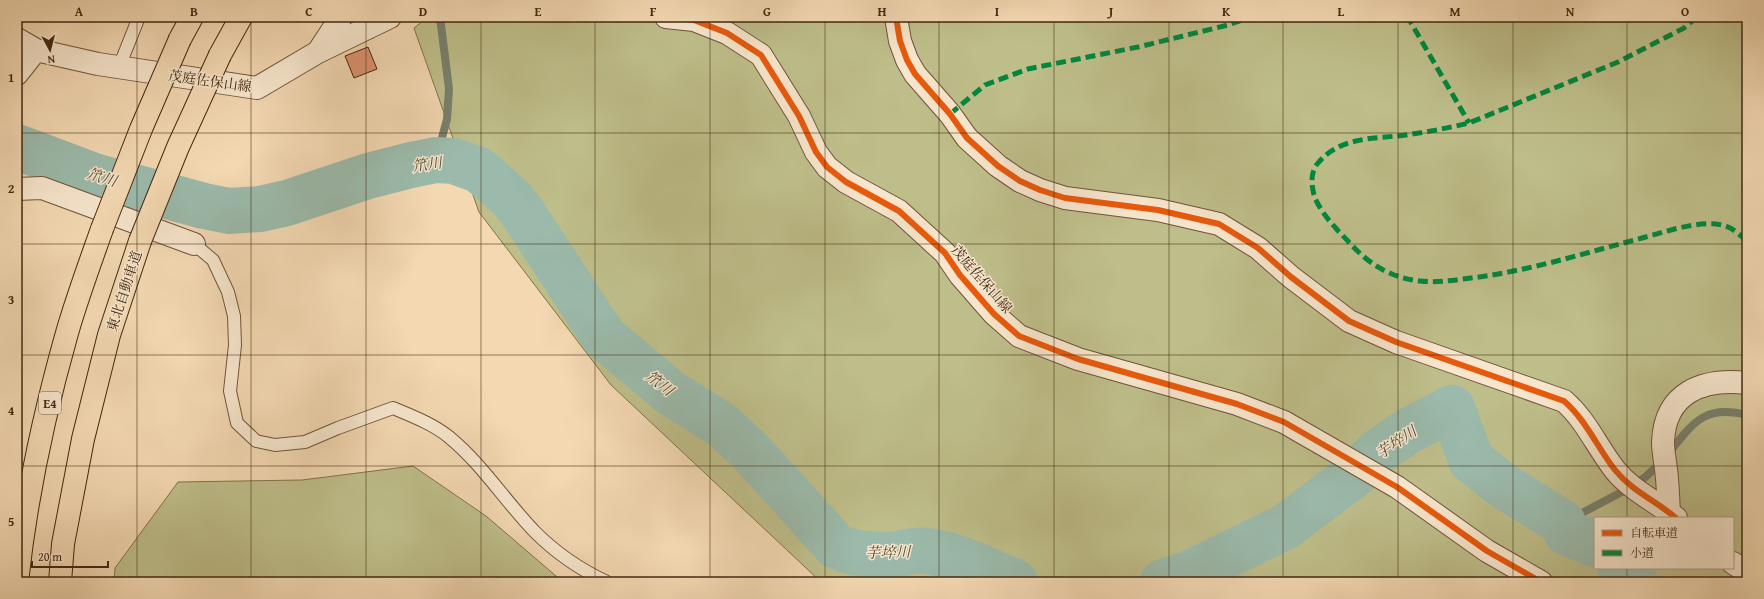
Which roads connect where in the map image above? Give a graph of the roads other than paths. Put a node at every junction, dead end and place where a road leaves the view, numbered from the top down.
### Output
1 (139, 17) edge
2 (192, 17) edge
3 (241, 17) edge
4 (341, 17) edge
5 (390, 17) edge
6 (666, 17) edge
7 (898, 17) edge
8 (17, 39) edge
9 (36, 50) junction
10 (318, 52) junction
11 (118, 67) junction
12 (17, 74) edge
13 (17, 189) edge
14 (194, 244) joint
15 (1747, 383) edge
16 (1672, 515) edge
17 (1734, 564) edge
18 (1747, 572) edge
19 (17, 582) edge
20 (60, 582) edge
21 (607, 582) edge
22 (1541, 582) edge

1 - 11 lane
2 - 19 highway, E4, bridge
3 - 20 highway, 東北自動車道, bridge
4 - 10 street
5 - 10 street, 茂庭佐保山線
6 - 22 street, 茂庭佐保山線
7 - 16 street
8 - 9 street, 茂庭佐保山線
9 - 11 street, 茂庭佐保山線
9 - 12 street
10 - 11 street, 茂庭佐保山線
13 - 14 street
14 - 21 lane
15 - 16 street
17 - 18 street

